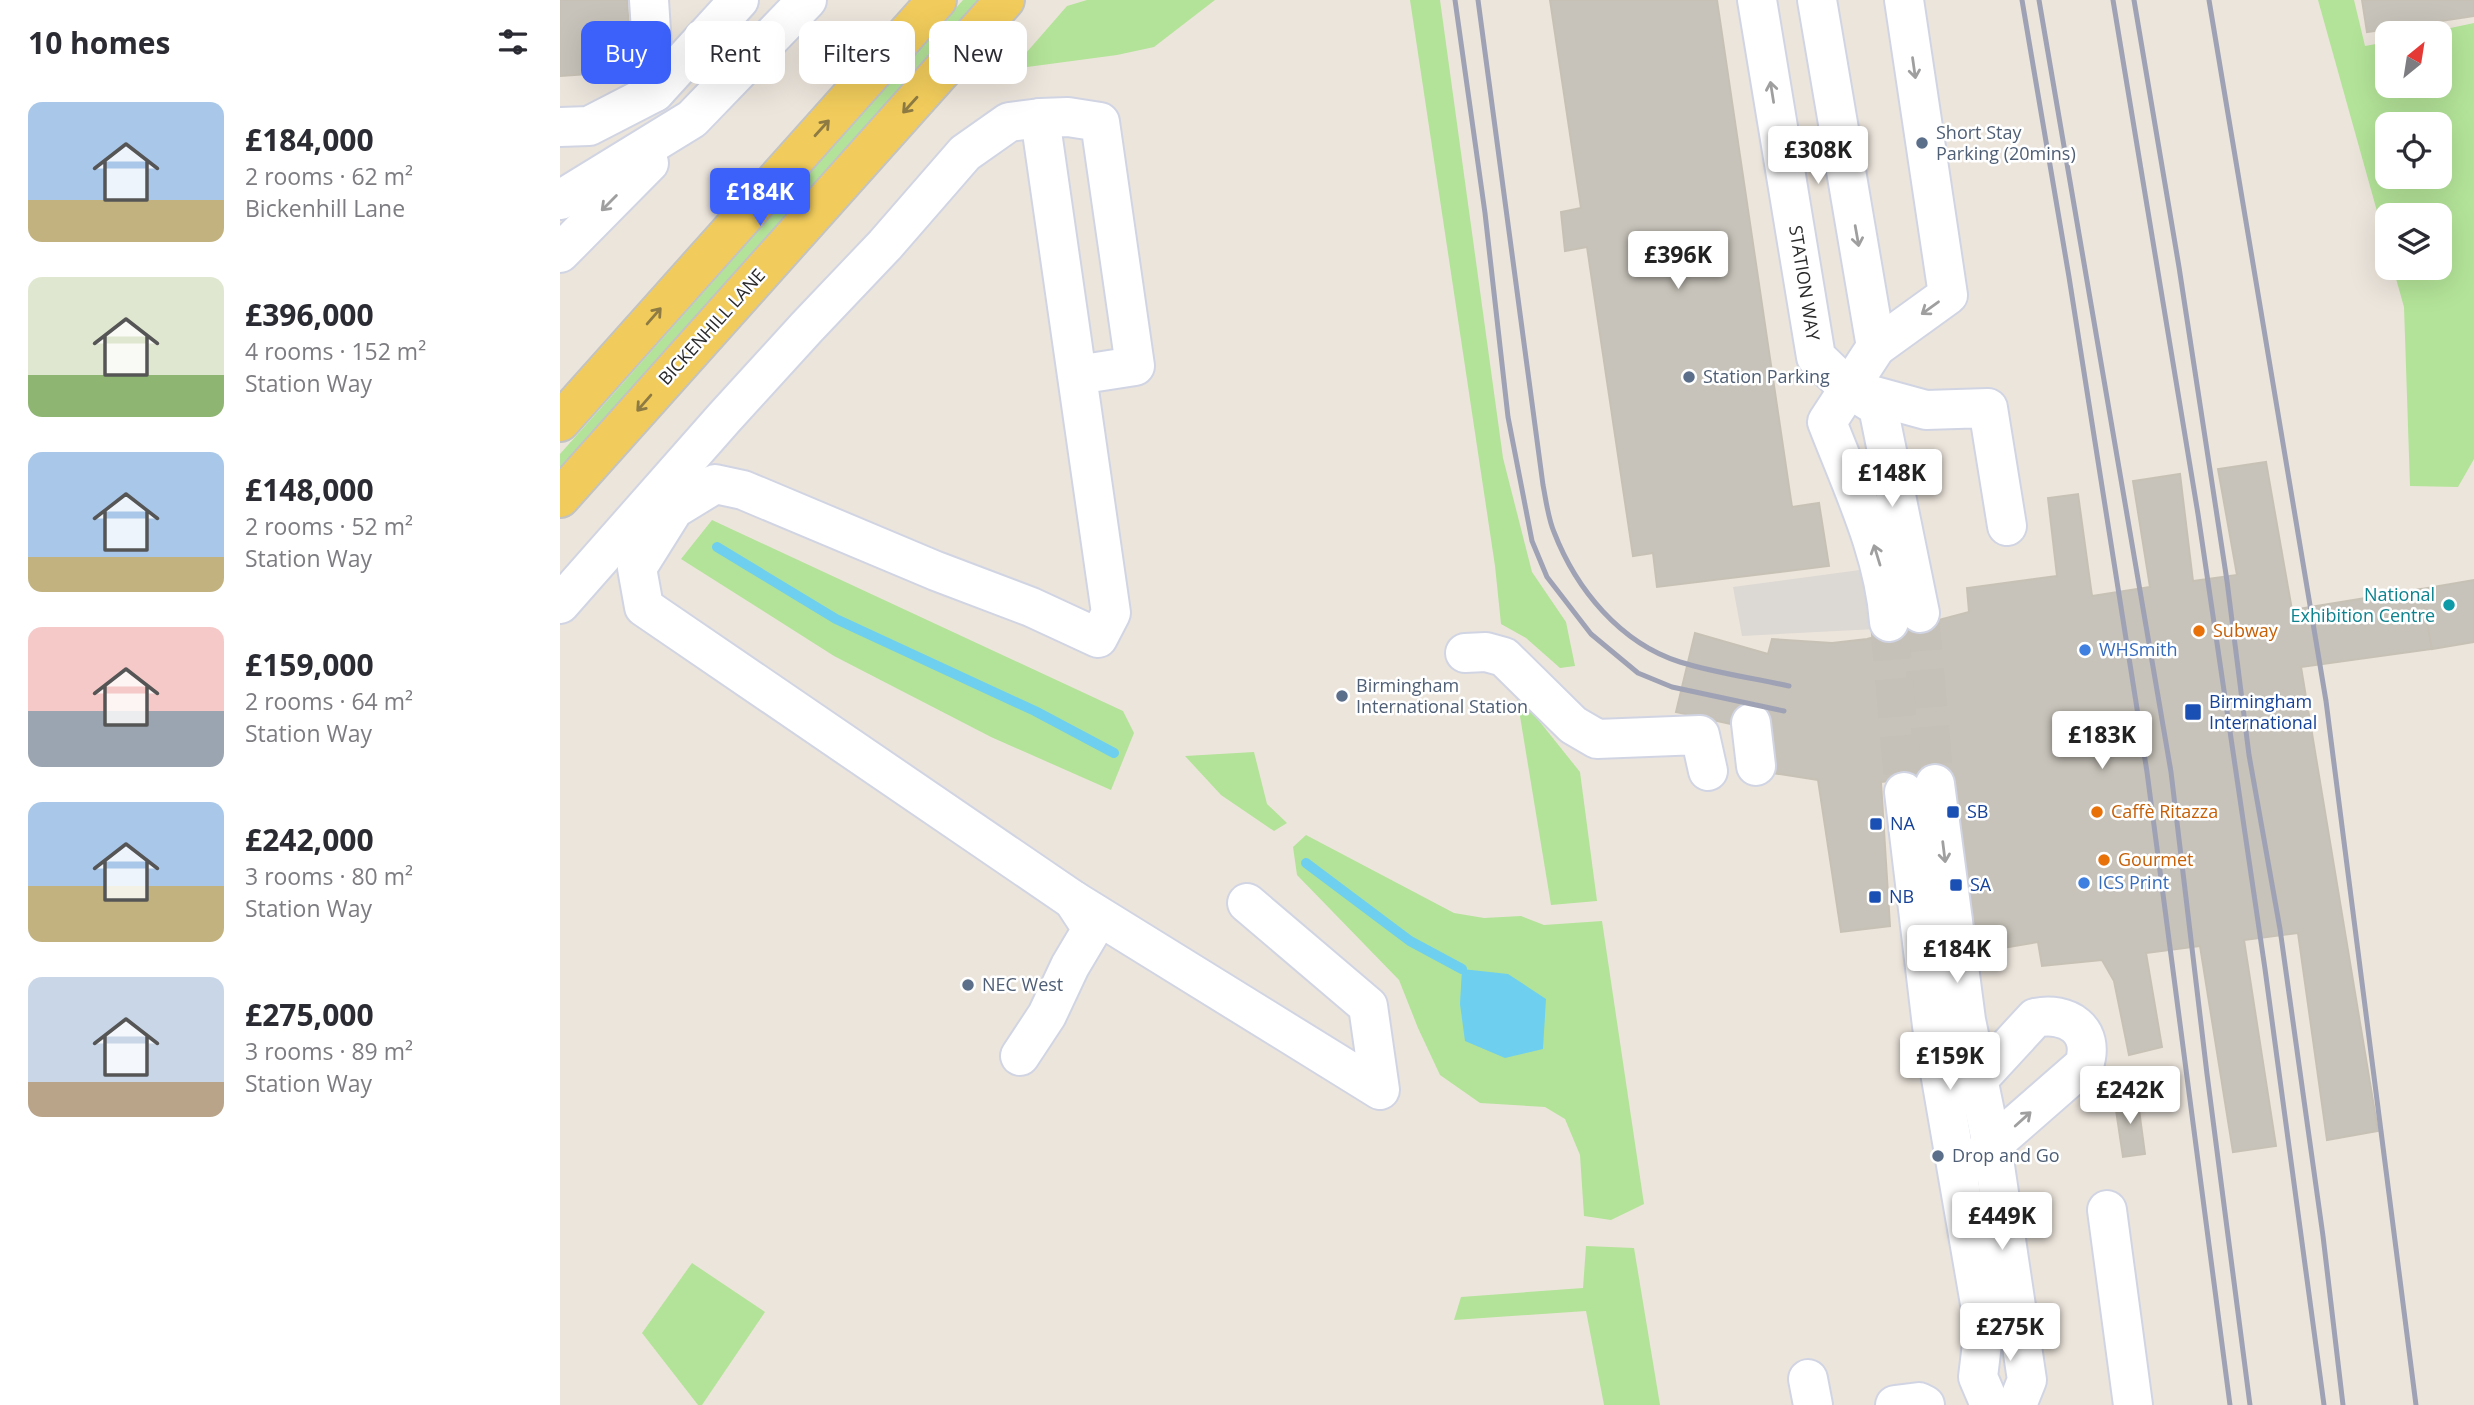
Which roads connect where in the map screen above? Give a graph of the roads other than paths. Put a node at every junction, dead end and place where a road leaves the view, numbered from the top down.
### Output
1 (649, 0) edge
2 (739, 0) edge
3 (807, 0) edge
4 (937, 0) edge
5 (1004, 0) edge
6 (1757, 0) edge
7 (1817, 0) edge
8 (1904, 0) edge
9 (655, 92) junction
10 (1040, 117) junction
11 (692, 119) junction
12 (560, 127) edge
13 (560, 200) edge
14 (560, 253) edge
15 (1876, 347) junction
16 (1077, 375) junction
17 (1848, 388) junction
18 (560, 422) edge
19 (560, 498) edge
20 (2007, 526) dead end
21 (560, 604) edge
22 (1905, 618) tunnel mouth
23 (1465, 653) dead end
24 (1751, 723) dead end
25 (1756, 766) dead end
26 (1708, 771) dead end
27 (1073, 900) junction
28 (1247, 903) dead end
29 (1020, 1056) dead end
30 (1992, 1088) junction
31 (1951, 1129) junction
32 (1992, 1146) junction
33 (1961, 1187) junction
34 (2107, 1210) dead end
35 (1895, 1405) edge
36 (1925, 1405) edge
37 (1990, 1405) edge
38 (2017, 1405) edge
39 (2133, 1405) edge

1 - 9 street
2 - 9 street
3 - 11 street
18 -> 4 main road
5 -> 19 main road, BICKENHILL LANE
17 -> 6 street, STATION WAY
7 -> 15 street
8 -> 15 street
9 - 12 street
10 - 16 street
10 - 16 street
10 - 21 street
11 - 13 street
11 -> 14 street
15 - 17 street
16 - 27 street
17 - 20 street
17 - 22 street, STATION WAY
23 - 26 street
24 - 25 street
27 - 28 street
27 - 29 street
30 - 31 street
31 -> 30 street
30 - 32 street
32 -> 30 street
31 - 33 street
32 - 33 street
32 - 38 street
33 - 37 street
34 - 39 street
35 - 36 street

